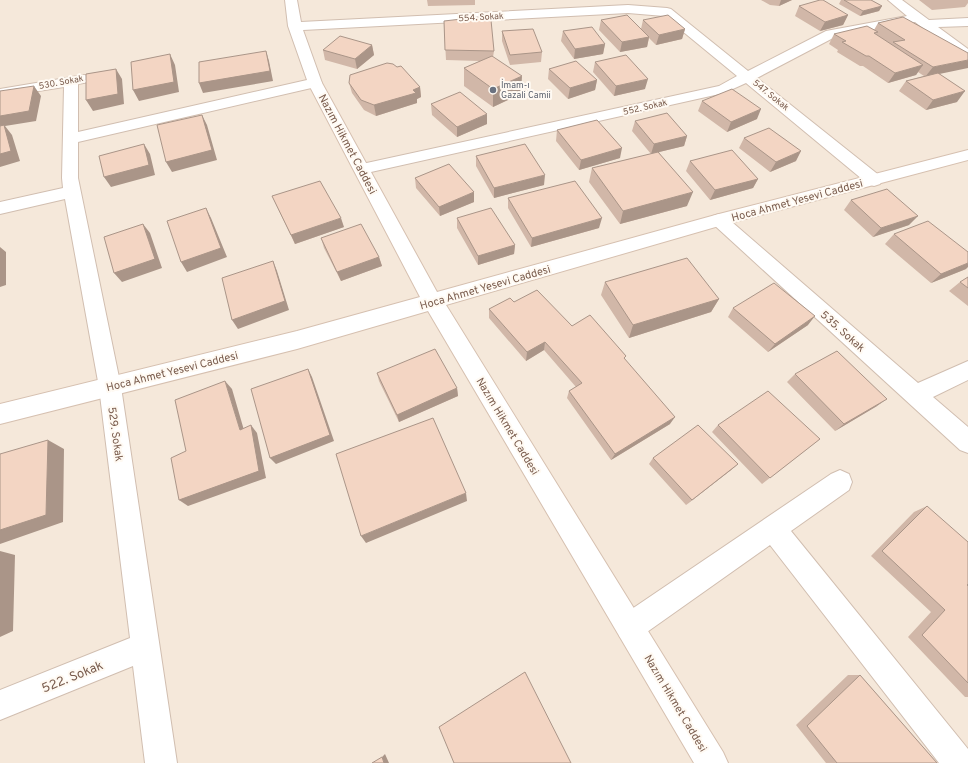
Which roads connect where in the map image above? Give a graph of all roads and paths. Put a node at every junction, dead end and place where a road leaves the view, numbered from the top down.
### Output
1 (291, 0) edge
2 (894, 0) edge
3 (667, 12) joint
4 (921, 21) junction
5 (968, 22) edge
6 (295, 26) junction
7 (968, 56) edge
8 (99, 75) edge
9 (748, 77) junction
10 (70, 81) junction
11 (315, 83) junction
12 (0, 93) edge
13 (70, 139) junction
14 (966, 158) edge
15 (362, 169) junction
16 (874, 180) junction
17 (73, 192) junction
18 (0, 208) edge
19 (719, 220) junction
20 (432, 302) junction
21 (968, 370) edge
22 (110, 387) junction
23 (915, 395) junction
24 (0, 414) edge
25 (968, 442) edge
26 (840, 482) dead end
27 (773, 528) junction
28 (630, 627) junction
29 (144, 647) junction
30 (0, 705) edge
31 (161, 763) edge
32 (712, 763) edge
33 (959, 763) edge

1 - 6 street, Nazım Hikmet Caddesi
2 - 4 street
3 - 6 street, 554. Sokak
3 - 9 street, 547. Sokak
4 - 5 street, 552. Sokak
4 - 7 street
4 - 9 street, 552. Sokak
6 - 11 street, Nazım Hikmet Caddesi
8 - 10 street, 530. Sokak
9 - 15 street, 552. Sokak
9 - 16 street, 547. Sokak
10 - 12 street, 530. Sokak
10 - 13 street, 529. Sokak
11 - 13 street
11 - 15 street, Nazım Hikmet Caddesi
13 - 17 street, 529. Sokak
14 - 16 street, Hoca Ahmet Yesevi Caddesi
15 - 20 street, Nazım Hikmet Caddesi
16 - 19 street, Hoca Ahmet Yesevi Caddesi
17 - 18 street
17 - 22 street, 529. Sokak
19 - 20 street, Hoca Ahmet Yesevi Caddesi
19 - 23 street, 535. Sokak
20 - 22 street, Hoca Ahmet Yesevi Caddesi
20 - 28 street, Nazım Hikmet Caddesi
21 - 23 street
22 - 24 street, Hoca Ahmet Yesevi Caddesi
22 - 29 street, 529. Sokak
23 - 25 street, 535. Sokak
26 - 27 street
27 - 28 street
27 - 33 street
28 - 32 street, Nazım Hikmet Caddesi
29 - 30 street, 522. Sokak
29 - 31 street, 529. Sokak

